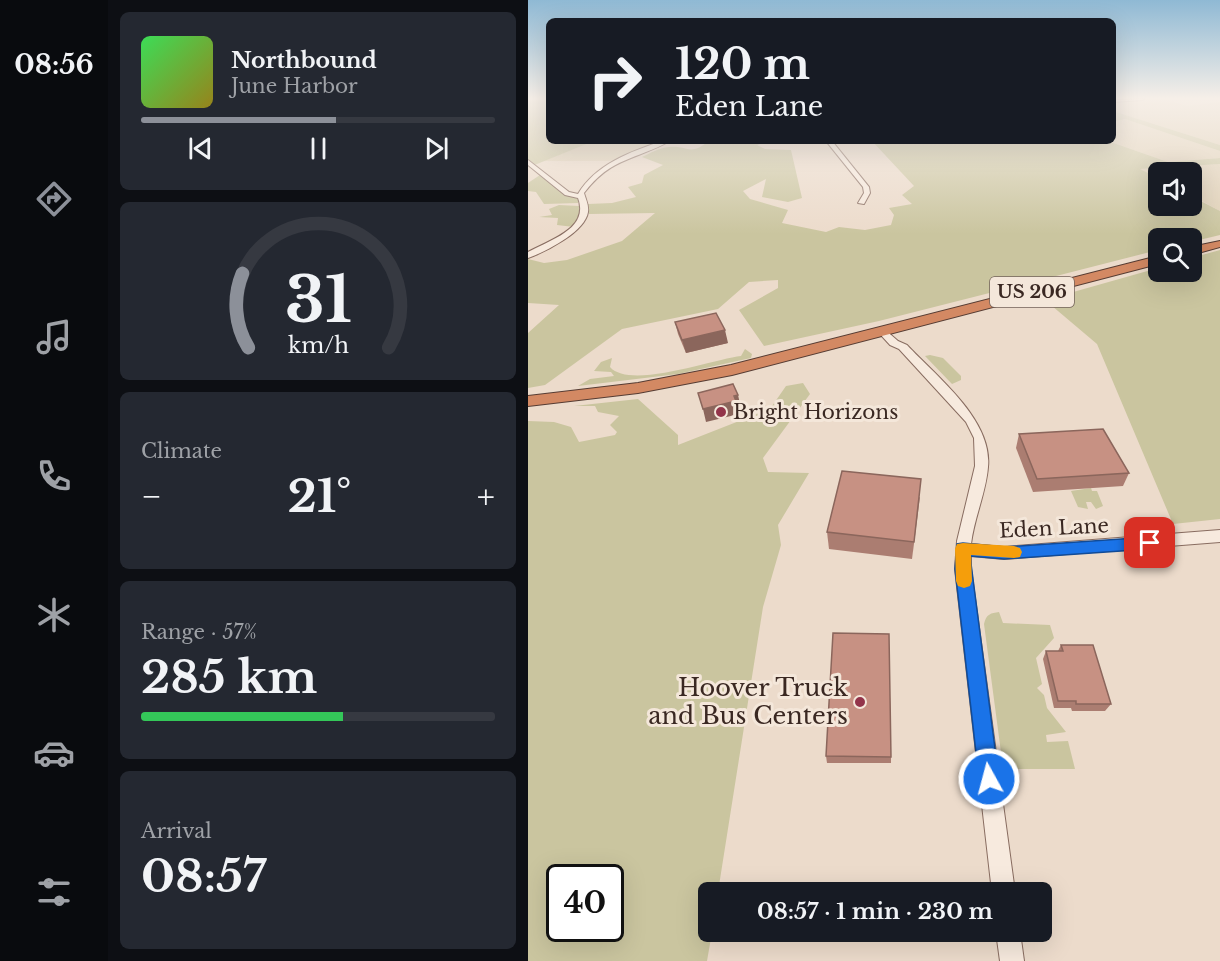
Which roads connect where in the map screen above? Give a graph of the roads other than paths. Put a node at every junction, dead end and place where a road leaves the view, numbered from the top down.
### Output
1 (660, 144) edge
2 (831, 144) edge
3 (528, 162) edge
4 (580, 196) junction
5 (862, 203) dead end
6 (1220, 244) edge
7 (1202, 248) edge
8 (528, 256) edge
9 (1148, 263) edge
10 (906, 325) junction
11 (883, 331) junction
12 (903, 347) junction
13 (551, 399) junction
14 (528, 401) edge
15 (528, 407) edge
16 (1220, 536) edge
17 (963, 549) junction
18 (1003, 882) edge
19 (1009, 942) edge
20 (1012, 961) edge

1 - 4 street
2 - 5 street
3 - 4 street
4 - 8 street
6 - 7 highway
9 - 10 highway, US 206
10 - 11 highway, US 206
10 - 12 street
11 - 12 street
11 - 13 highway, US 206
12 - 17 street
13 - 14 highway, US 206
13 - 15 highway
16 - 17 street, Eden Lane
17 - 18 street
19 - 20 street

